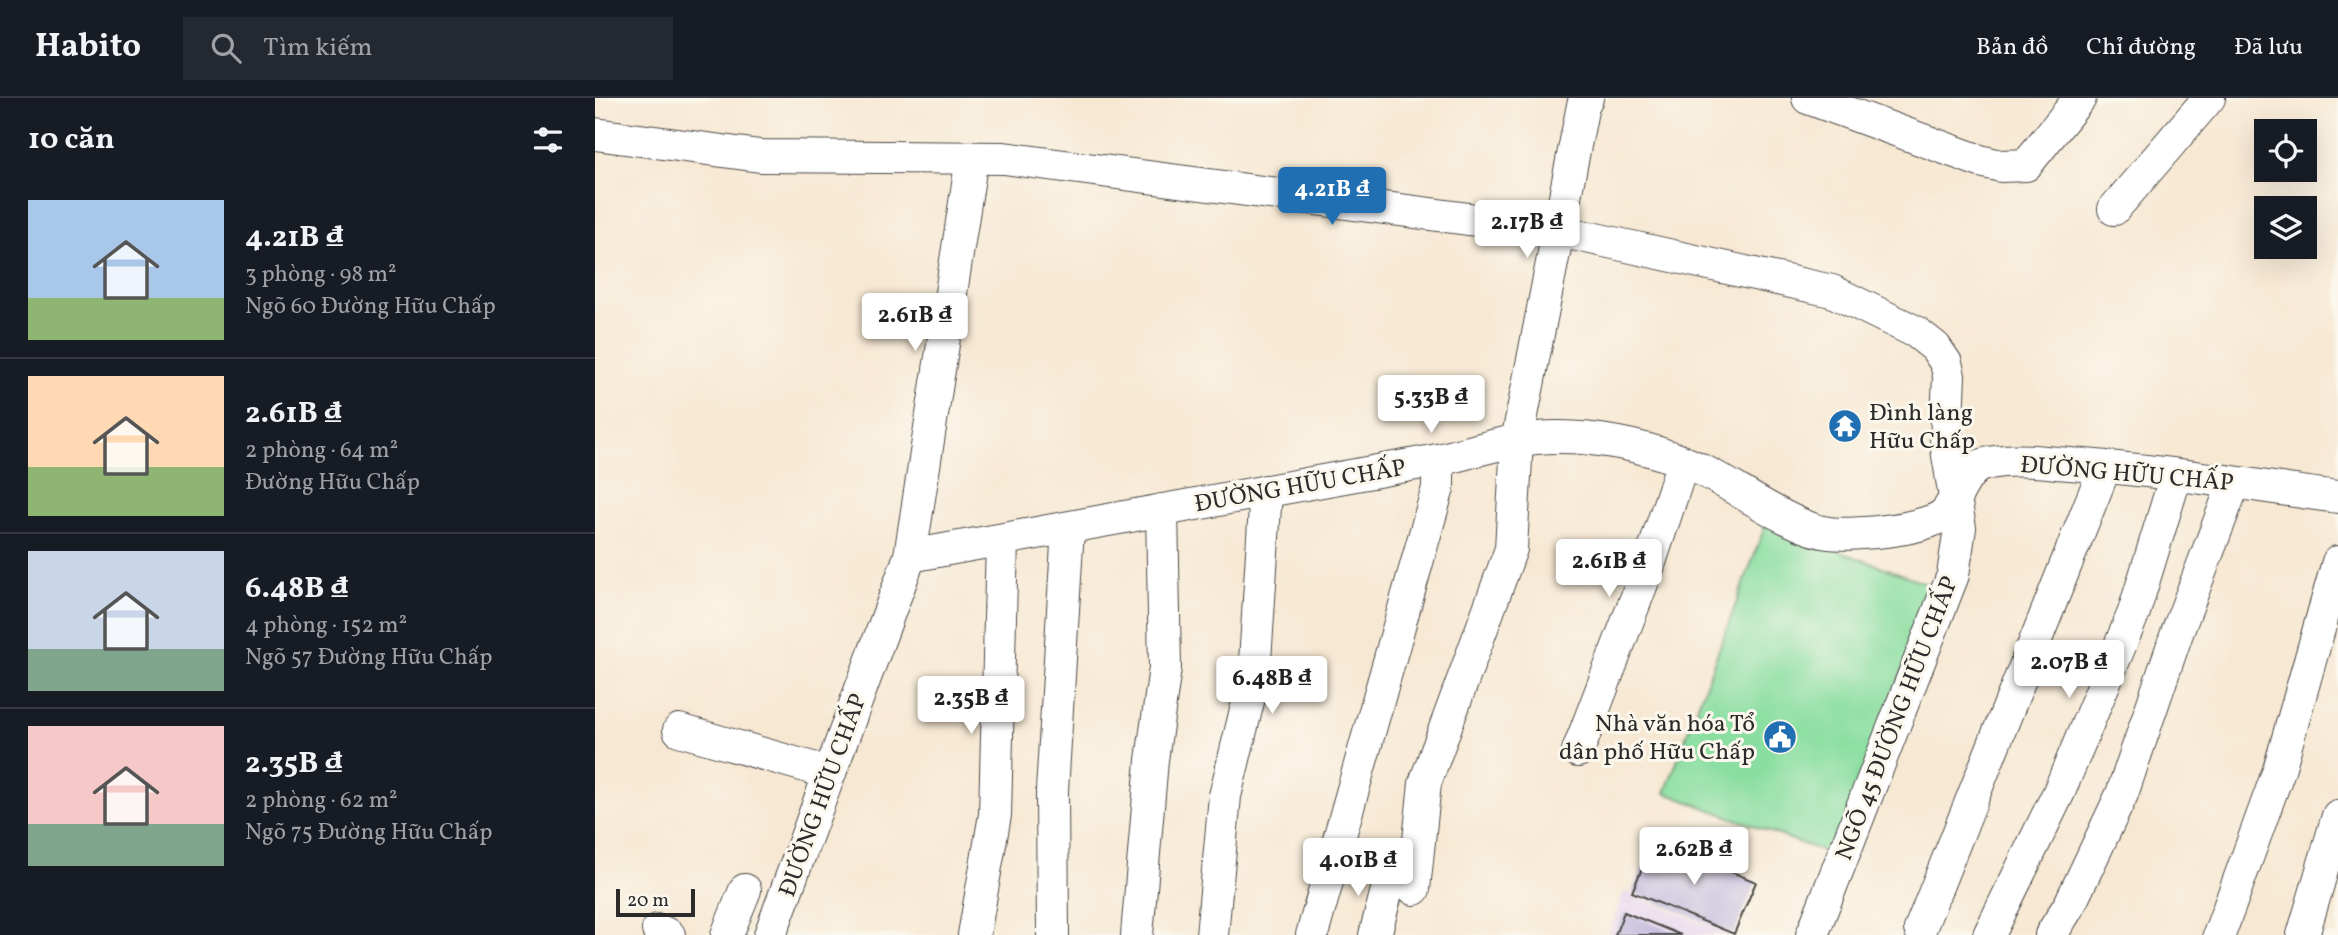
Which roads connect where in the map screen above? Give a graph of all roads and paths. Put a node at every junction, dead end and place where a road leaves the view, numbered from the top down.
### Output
1 (1587, 98) edge
2 (1808, 98) edge
3 (2080, 98) edge
4 (2209, 98) edge
5 (595, 134) edge
6 (972, 158) junction
7 (2114, 209) dead end
8 (1559, 231) junction
9 (1517, 441) junction
10 (1438, 460) junction
11 (1683, 462) junction
12 (2105, 467) junction
13 (2176, 475) junction
14 (2234, 483) junction
15 (1266, 491) junction
16 (2338, 497) edge
17 (1955, 498) junction
18 (1162, 510) junction
19 (1068, 528) junction
20 (1002, 540) junction
21 (909, 556) junction
22 (2338, 562) edge
23 (679, 730) dead end
24 (1578, 751) dead end
25 (830, 773) junction
26 (2338, 816) edge
27 (745, 890) dead end
28 (1920, 929) dead end
29 (727, 935) edge
30 (770, 935) edge
31 (974, 935) edge
32 (1053, 935) edge
33 (1137, 935) edge
34 (1212, 935) edge
35 (1312, 935) edge
36 (1375, 935) edge
37 (1812, 935) edge
38 (1989, 935) edge
39 (2051, 935) edge
40 (2219, 935) edge
41 (2303, 935) edge

1 - 8 street
2 - 3 street
4 - 7 street
5 - 6 street, NGÕ 45 ĐƯỜNG HỮU CHẤP
6 - 8 street, NGÕ 45 ĐƯỜNG HỮU CHẤP
6 - 21 street
8 - 9 street
8 - 17 street, NGÕ 45 ĐƯỜNG HỮU CHẤP
9 - 10 street, ĐƯỜNG HỮU CHẤP
9 - 11 street, ĐƯỜNG HỮU CHẤP
9 - 36 street
10 - 15 street, ĐƯỜNG HỮU CHẤP
10 - 35 street
11 - 17 street, ĐƯỜNG HỮU CHẤP
11 - 24 street
12 - 13 street, ĐƯỜNG HỮU CHẤP
12 - 17 street, ĐƯỜNG HỮU CHẤP
12 - 28 street
13 - 14 street, ĐƯỜNG HỮU CHẤP
13 - 38 street
14 - 16 street, ĐƯỜNG HỮU CHẤP
14 - 39 street
15 - 18 street, ĐƯỜNG HỮU CHẤP
15 - 34 street
17 - 37 street, NGÕ 45 ĐƯỜNG HỮU CHẤP
18 - 19 street, ĐƯỜNG HỮU CHẤP
18 - 33 street
19 - 20 street, ĐƯỜNG HỮU CHẤP
19 - 32 street
20 - 21 street, ĐƯỜNG HỮU CHẤP
20 - 31 street
21 - 25 street, ĐƯỜNG HỮU CHẤP
22 - 40 street
23 - 25 street
25 - 30 street, ĐƯỜNG HỮU CHẤP
26 - 41 street
27 - 29 street

